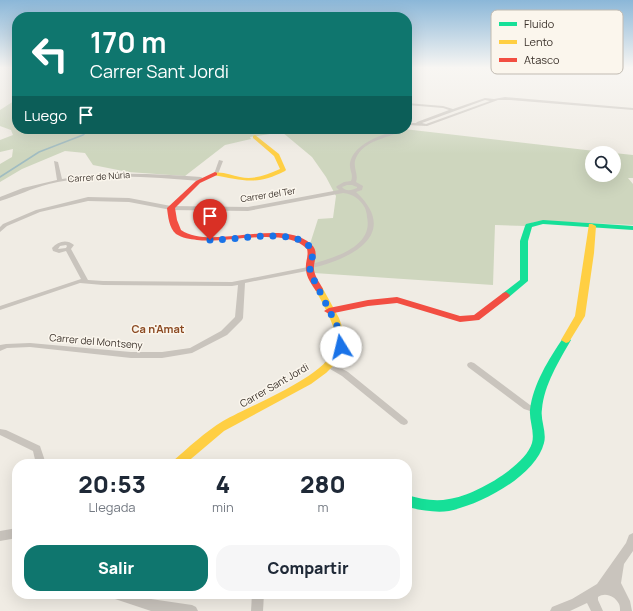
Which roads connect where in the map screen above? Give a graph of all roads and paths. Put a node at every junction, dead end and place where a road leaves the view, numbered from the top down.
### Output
1 (487, 99) junction
2 (509, 99) junction
3 (494, 101) junction
4 (412, 104) edge
5 (633, 109) edge
6 (452, 110) junction
7 (412, 123) edge
8 (416, 123) junction
9 (412, 125) edge
10 (390, 134) edge
11 (255, 137) dead end
12 (221, 161) dead end
13 (56, 162) dead end
14 (216, 174) junction
15 (60, 180) junction
16 (201, 180) junction
17 (352, 183) junction
18 (343, 191) junction
19 (353, 192) junction
20 (0, 200) edge
21 (171, 208) junction
22 (592, 226) junction
23 (633, 228) edge
24 (0, 230) edge
25 (68, 249) dead end
26 (310, 267) junction
27 (86, 282) junction
28 (242, 282) junction
29 (0, 308) edge
30 (329, 311) junction
31 (0, 348) edge
32 (328, 364) junction
33 (471, 364) dead end
34 (536, 410) junction
35 (404, 422) dead end
36 (0, 432) edge
37 (40, 459) edge
38 (183, 459) edge
39 (412, 503) edge
40 (12, 534) edge
41 (0, 536) edge
42 (633, 538) edge
43 (620, 561) junction
44 (597, 591) junction
45 (132, 599) edge
46 (258, 599) edge
47 (622, 599) junction
48 (192, 611) edge
49 (257, 611) edge
50 (556, 611) edge
51 (597, 611) edge
52 (626, 611) edge

1 - 2 street
1 - 3 street
1 - 6 street
2 - 3 street
2 - 5 street
3 - 8 street
4 - 6 street
6 - 8 street
7 - 8 street
8 - 9 street
10 - 17 street
11 - 14 street
12 - 14 street
13 - 15 street
14 - 16 street
15 - 16 street, Carrer de Núria
15 - 20 street, Carrer de Núria
16 - 21 street
17 - 18 street
17 - 19 street
18 - 19 street, Carrer del Ter
18 - 21 street, Carrer del Ter
19 - 26 street
21 - 24 street, Carrer del Ter
21 - 26 street, Carrer Sant Jordi
22 - 23 street
22 - 30 street
22 - 34 street
25 - 27 street
26 - 28 street
26 - 30 street, Carrer Sant Jordi
27 - 28 street
27 - 29 street
28 - 31 street, Carrer del Montseny
30 - 32 street, Carrer Sant Jordi
32 - 35 street
32 - 38 street, Carrer Sant Jordi
33 - 34 street
34 - 39 street
36 - 37 street
40 - 41 street
42 - 43 street
43 - 44 street
43 - 47 street
44 - 47 street
44 - 50 street
44 - 51 street
45 - 48 street
46 - 49 street
47 - 52 street

